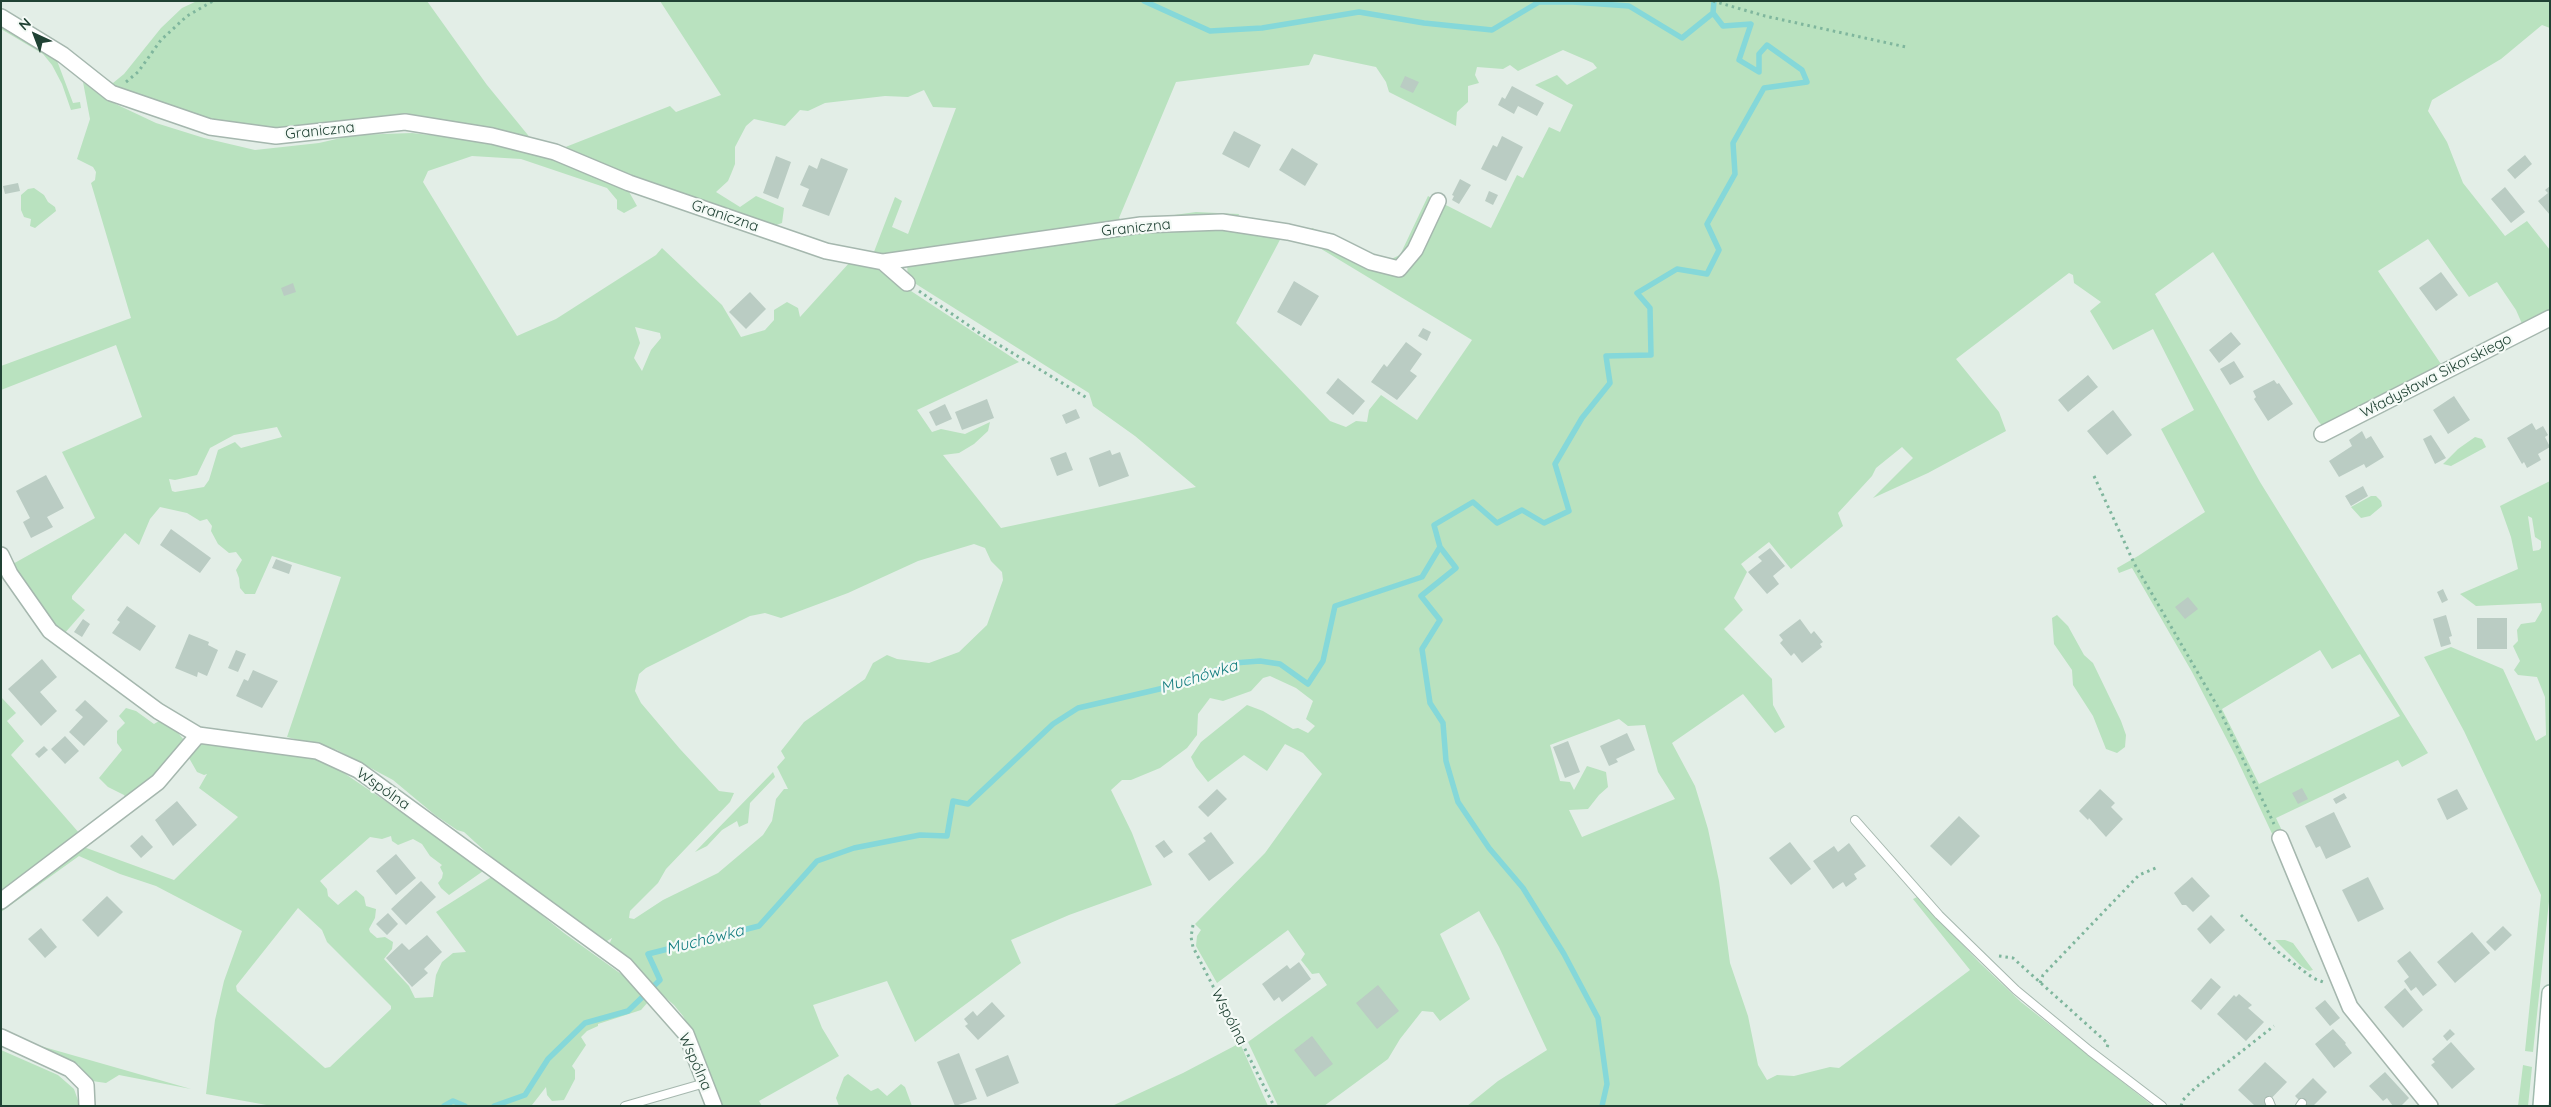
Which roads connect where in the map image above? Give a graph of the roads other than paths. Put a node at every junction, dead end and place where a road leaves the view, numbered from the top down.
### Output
1 (1, 17) edge
2 (1438, 201) dead end
3 (883, 262) junction
4 (908, 283) road end
5 (2550, 318) edge
6 (2322, 434) dead end
7 (1, 555) edge
8 (198, 734) junction
9 (1855, 820) dead end
10 (2280, 838) road end
11 (1, 901) edge
12 (2550, 993) edge
13 (1, 1037) edge
14 (705, 1083) junction
15 (87, 1106) edge
16 (625, 1106) edge
17 (714, 1106) edge
18 (2162, 1106) edge
19 (2430, 1106) edge
20 (2541, 1106) edge

1 - 3 street, Graniczna
2 - 3 street, Graniczna
3 - 4 street
5 - 6 street, Władysława Sikorskiego
7 - 8 street, Wspólna
8 - 11 street
8 - 14 street, Wspólna
9 - 18 lane
10 - 19 street
12 - 20 street
13 - 15 street
14 - 16 lane
14 - 17 street, Wspólna

